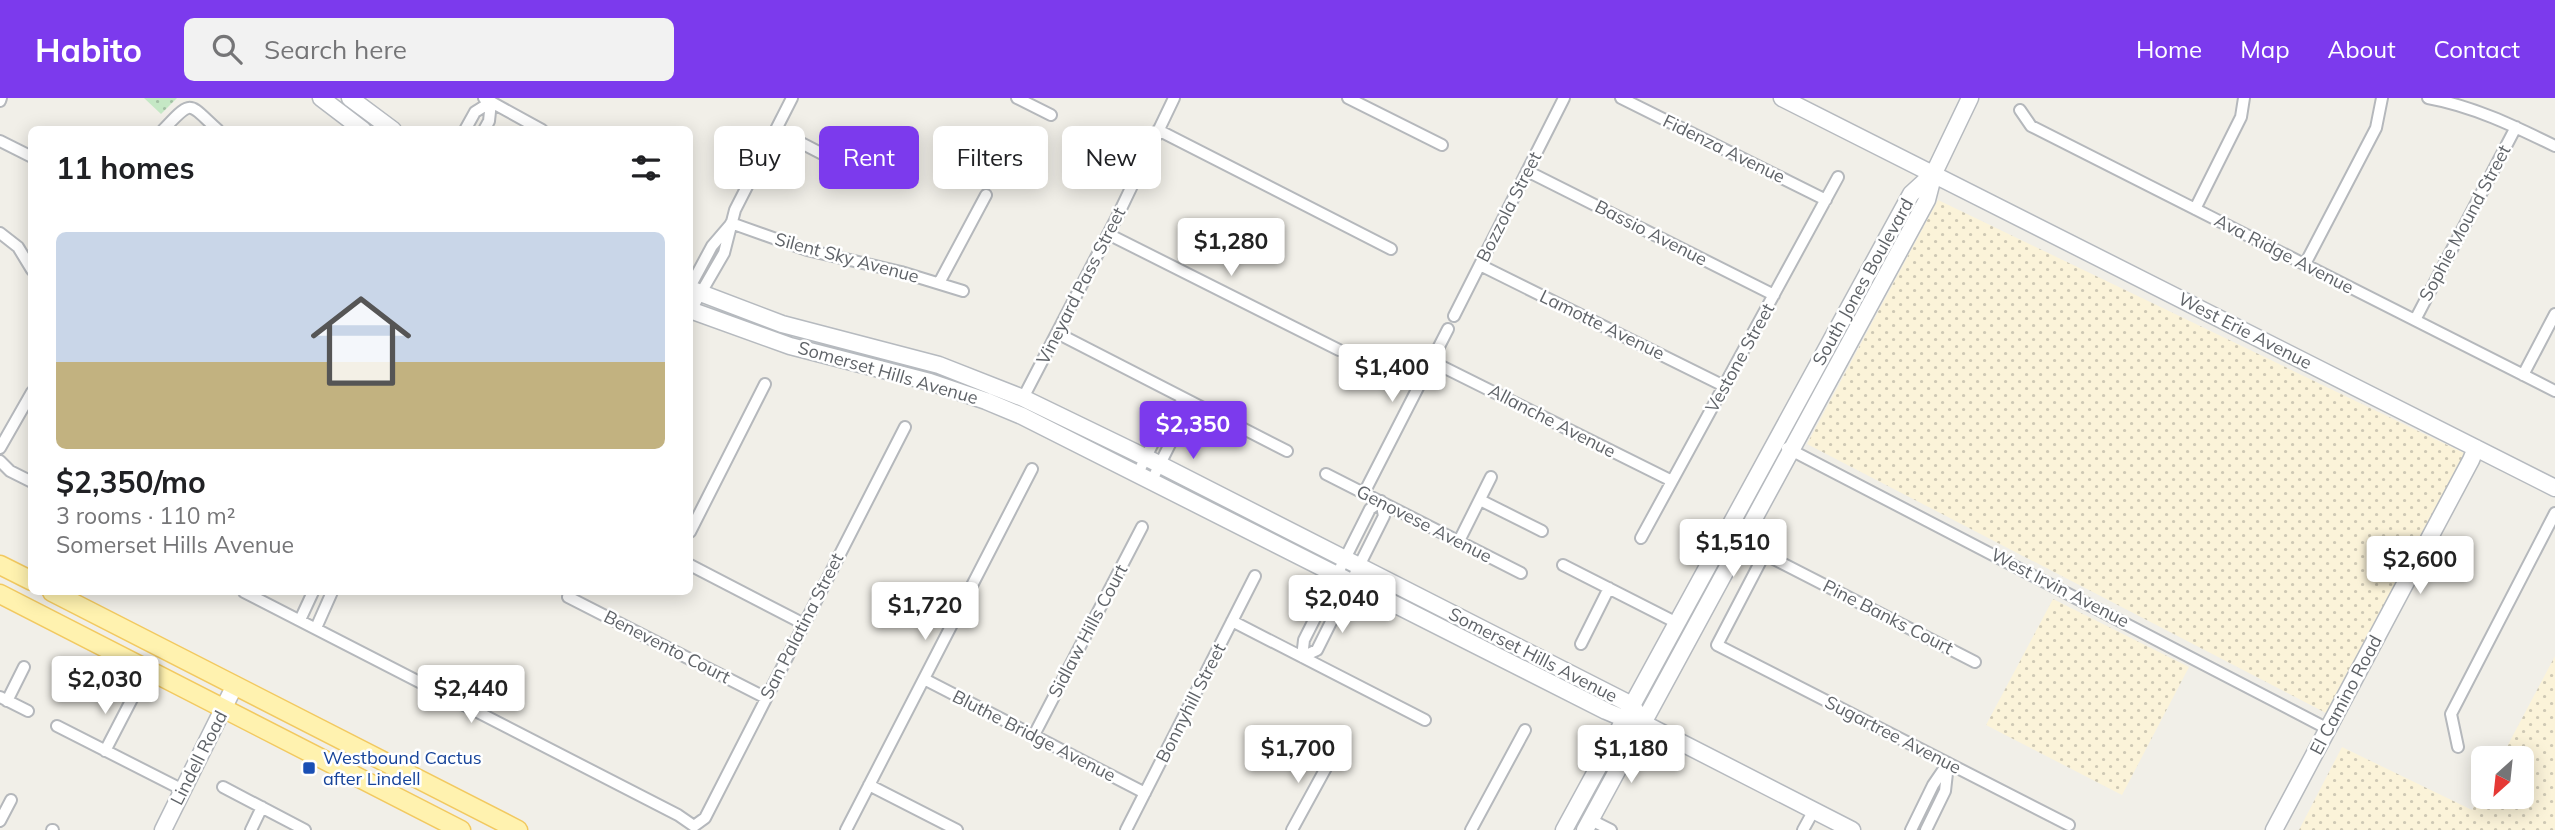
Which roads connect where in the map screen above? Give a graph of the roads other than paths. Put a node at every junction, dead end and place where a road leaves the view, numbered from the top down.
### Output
1 (321, 98) edge
2 (350, 98) edge
3 (792, 98) edge
4 (1017, 98) edge
5 (1174, 98) edge
6 (1349, 98) edge
7 (1564, 98) edge
8 (1621, 98) edge
9 (1782, 98) edge
10 (1970, 98) edge
11 (2244, 98) edge
12 (2382, 98) edge
13 (2428, 98) edge
14 (488, 100) edge
15 (2020, 110) dead end
16 (1051, 115) dead end
17 (166, 126) edge
18 (214, 126) edge
19 (358, 126) edge
20 (388, 126) edge
21 (467, 126) edge
22 (486, 126) edge
23 (535, 126) edge
24 (778, 126) edge
25 (1160, 126) edge
26 (2516, 127) junction
27 (1161, 132) edge
28 (0, 141) edge
29 (1442, 145) dead end
30 (2555, 146) edge
31 (28, 155) edge
32 (1527, 171) junction
33 (1934, 173) junction
34 (1839, 177) dead end
35 (746, 189) edge
36 (1130, 189) edge
37 (986, 195) dead end
38 (1826, 200) junction
39 (2195, 209) junction
40 (731, 223) junction
41 (0, 233) edge
42 (1108, 234) junction
43 (1391, 249) dead end
44 (28, 263) edge
45 (2305, 264) junction
46 (1480, 265) junction
47 (939, 283) junction
48 (693, 290) edge
49 (963, 291) dead end
50 (1774, 295) junction
51 (693, 311) edge
52 (2555, 314) edge
53 (1454, 316) dead end
54 (2415, 320) junction
55 (1448, 329) dead end
56 (1057, 334) junction
57 (1339, 350) dead end
58 (1432, 361) junction
59 (2523, 375) junction
60 (765, 384) dead end
61 (1724, 386) junction
62 (2555, 391) edge
63 (1023, 398) junction
64 (28, 399) edge
65 (1185, 399) junction
66 (905, 427) dead end
67 (1776, 442) junction
68 (0, 448) edge
69 (2476, 448) junction
70 (1791, 450) junction
71 (1287, 451) dead end
72 (0, 461) edge
73 (1153, 461) junction
74 (1032, 469) dead end
75 (1326, 474) dead end
76 (1145, 477) junction
77 (1491, 477) dead end
78 (28, 480) edge
79 (1672, 481) junction
80 (2555, 488) edge
81 (1364, 493) junction
82 (1480, 500) junction
83 (1381, 501) junction
84 (2555, 513) edge
85 (693, 526) edge
86 (1142, 527) dead end
87 (1778, 528) dead end
88 (1542, 531) dead end
89 (1641, 538) dead end
90 (1459, 541) junction
91 (1764, 554) junction
92 (0, 565) edge
93 (1563, 565) dead end
94 (693, 567) edge
95 (1348, 570) junction
96 (1521, 573) dead end
97 (1255, 576) dead end
98 (28, 579) edge
99 (1609, 588) junction
100 (0, 594) edge
101 (58, 595) edge
102 (250, 595) edge
103 (312, 595) edge
104 (331, 595) edge
105 (568, 597) dead end
106 (300, 620) junction
107 (1232, 621) junction
108 (1677, 623) junction
109 (804, 624) junction
110 (316, 628) junction
111 (1581, 644) dead end
112 (1302, 657) junction
113 (1975, 662) dead end
114 (24, 667) dead end
115 (924, 679) junction
116 (235, 685) junction
117 (133, 696) dead end
118 (766, 698) junction
119 (4, 699) edge
120 (224, 708) junction
121 (28, 711) dead end
122 (1628, 712) junction
123 (1425, 720) dead end
124 (1643, 723) junction
125 (57, 726) dead end
126 (2328, 729) junction
127 (1525, 730) dead end
128 (1034, 735) junction
129 (2458, 747) dead end
130 (105, 751) junction
131 (1333, 755) dead end
132 (1948, 763) junction
133 (869, 785) junction
134 (223, 787) dead end
135 (183, 790) junction
136 (1145, 793) junction
137 (10, 800) dead end
138 (262, 807) junction
139 (1814, 810) junction
140 (0, 821) edge
141 (1588, 825) edge
142 (2069, 825) dead end
143 (163, 830) edge
144 (251, 830) edge
145 (305, 830) edge
146 (461, 830) edge
147 (517, 830) edge
148 (846, 830) edge
149 (957, 830) edge
150 (1126, 830) edge
151 (1292, 830) edge
152 (1471, 830) edge
153 (1564, 830) edge
154 (1611, 830) edge
155 (1803, 830) edge
156 (1852, 830) edge
157 (1910, 830) edge
158 (1926, 830) edge
159 (2274, 830) edge

1 - 19 street
2 - 20 street
3 - 24 street
4 - 16 street
5 - 25 street, Vineyard Pass Street
6 - 29 street
7 - 32 street, Bozzola Street
8 - 38 street, Fidenza Avenue
9 - 33 street, West Erie Avenue
10 - 33 street
11 - 39 street
12 - 45 street
13 - 26 street
14 - 21 street
14 - 22 street
14 - 23 street
15 - 39 street, Ava Ridge Avenue
17 - 18 street
26 - 30 street
26 - 54 street, Sophie Mound Street
27 - 43 street
28 - 31 street
32 - 46 street, Bozzola Street
32 - 50 street, Bassio Avenue
33 - 67 street, South Jones Boulevard
33 - 69 street, West Erie Avenue
33 - 70 street, South Jones Boulevard
34 - 38 street, Vestone Street
35 - 40 street
36 - 42 street, Vineyard Pass Street
37 - 47 street
38 - 50 street, Vestone Street
39 - 45 street, Ava Ridge Avenue
40 - 47 street, Silent Sky Avenue
40 - 48 street
41 - 44 street
42 - 56 street, Vineyard Pass Street
42 - 57 street
45 - 54 street, Ava Ridge Avenue
46 - 53 street, Bozzola Street
46 - 61 street, Lamotte Avenue
47 - 49 street, Silent Sky Avenue
48 - 63 street, Somerset Hills Avenue
50 - 61 street, Vestone Street
51 - 76 street, Somerset Hills Avenue
52 - 59 street
54 - 59 street, Ava Ridge Avenue
55 - 58 street
56 - 63 street, Vineyard Pass Street
56 - 65 street
58 - 79 street, Allanche Avenue
58 - 81 street
59 - 62 street, Ava Ridge Avenue
60 - 85 street
61 - 79 street, Vestone Street
63 - 73 street, Somerset Hills Avenue
64 - 68 street
65 - 71 street
65 - 73 street
66 - 109 street, San Palatina Street
67 - 70 street, West Irvin Avenue
67 - 108 street, South Jones Boulevard
69 - 80 street, West Erie Avenue
69 - 126 street, El Camino Road
70 - 124 street, South Jones Boulevard
70 - 126 street, West Irvin Avenue
72 - 78 street
73 - 76 street
73 - 95 street, Somerset Hills Avenue
74 - 115 street
75 - 81 street, Genovese Avenue
76 - 95 street, Somerset Hills Avenue
77 - 82 street
79 - 89 street, Vestone Street
81 - 83 street, Genovese Avenue
82 - 88 street
82 - 90 street
83 - 90 street, Genovese Avenue
83 - 95 street
84 - 129 street
86 - 128 street, Sidlaw Hills Court
87 - 91 street
90 - 96 street, Genovese Avenue
91 - 113 street, Pine Banks Court
91 - 132 street, Sugartree Avenue
92 - 98 main road
93 - 99 street
94 - 109 street
95 - 112 street
95 - 122 street, Somerset Hills Avenue
97 - 107 street, Bonnyhill Street
99 - 108 street
99 - 111 street
100 - 120 main road
101 - 116 main road
102 - 106 street
103 - 106 street
104 - 110 street
105 - 118 street, Benevento Court
106 - 110 street
107 - 112 street
107 - 136 street, Bonnyhill Street
108 - 122 street, South Jones Boulevard
109 - 118 street, San Palatina Street
110 - 118 street, San Palatina Street
112 - 123 street
114 - 119 street
115 - 128 street, Bluthe Bridge Avenue
115 - 133 street
116 - 120 street, Lindell Road
116 - 147 main road
117 - 130 street
119 - 121 street
120 - 135 street, Lindell Road
120 - 146 main road
122 - 124 street, Somerset Hills Avenue
122 - 153 street, South Jones Boulevard
124 - 139 street
124 - 141 street, South Jones Boulevard
125 - 130 street
126 - 159 street, El Camino Road
127 - 152 street
128 - 136 street, Bluthe Bridge Avenue
130 - 135 street
131 - 151 street
132 - 142 street, Sugartree Avenue
132 - 157 street
132 - 158 street
133 - 148 street
133 - 149 street
134 - 138 street
135 - 143 street, Lindell Road
136 - 150 street, Bonnyhill Street
137 - 140 street
138 - 144 street
138 - 145 street
139 - 155 street
139 - 156 street
141 - 154 street

